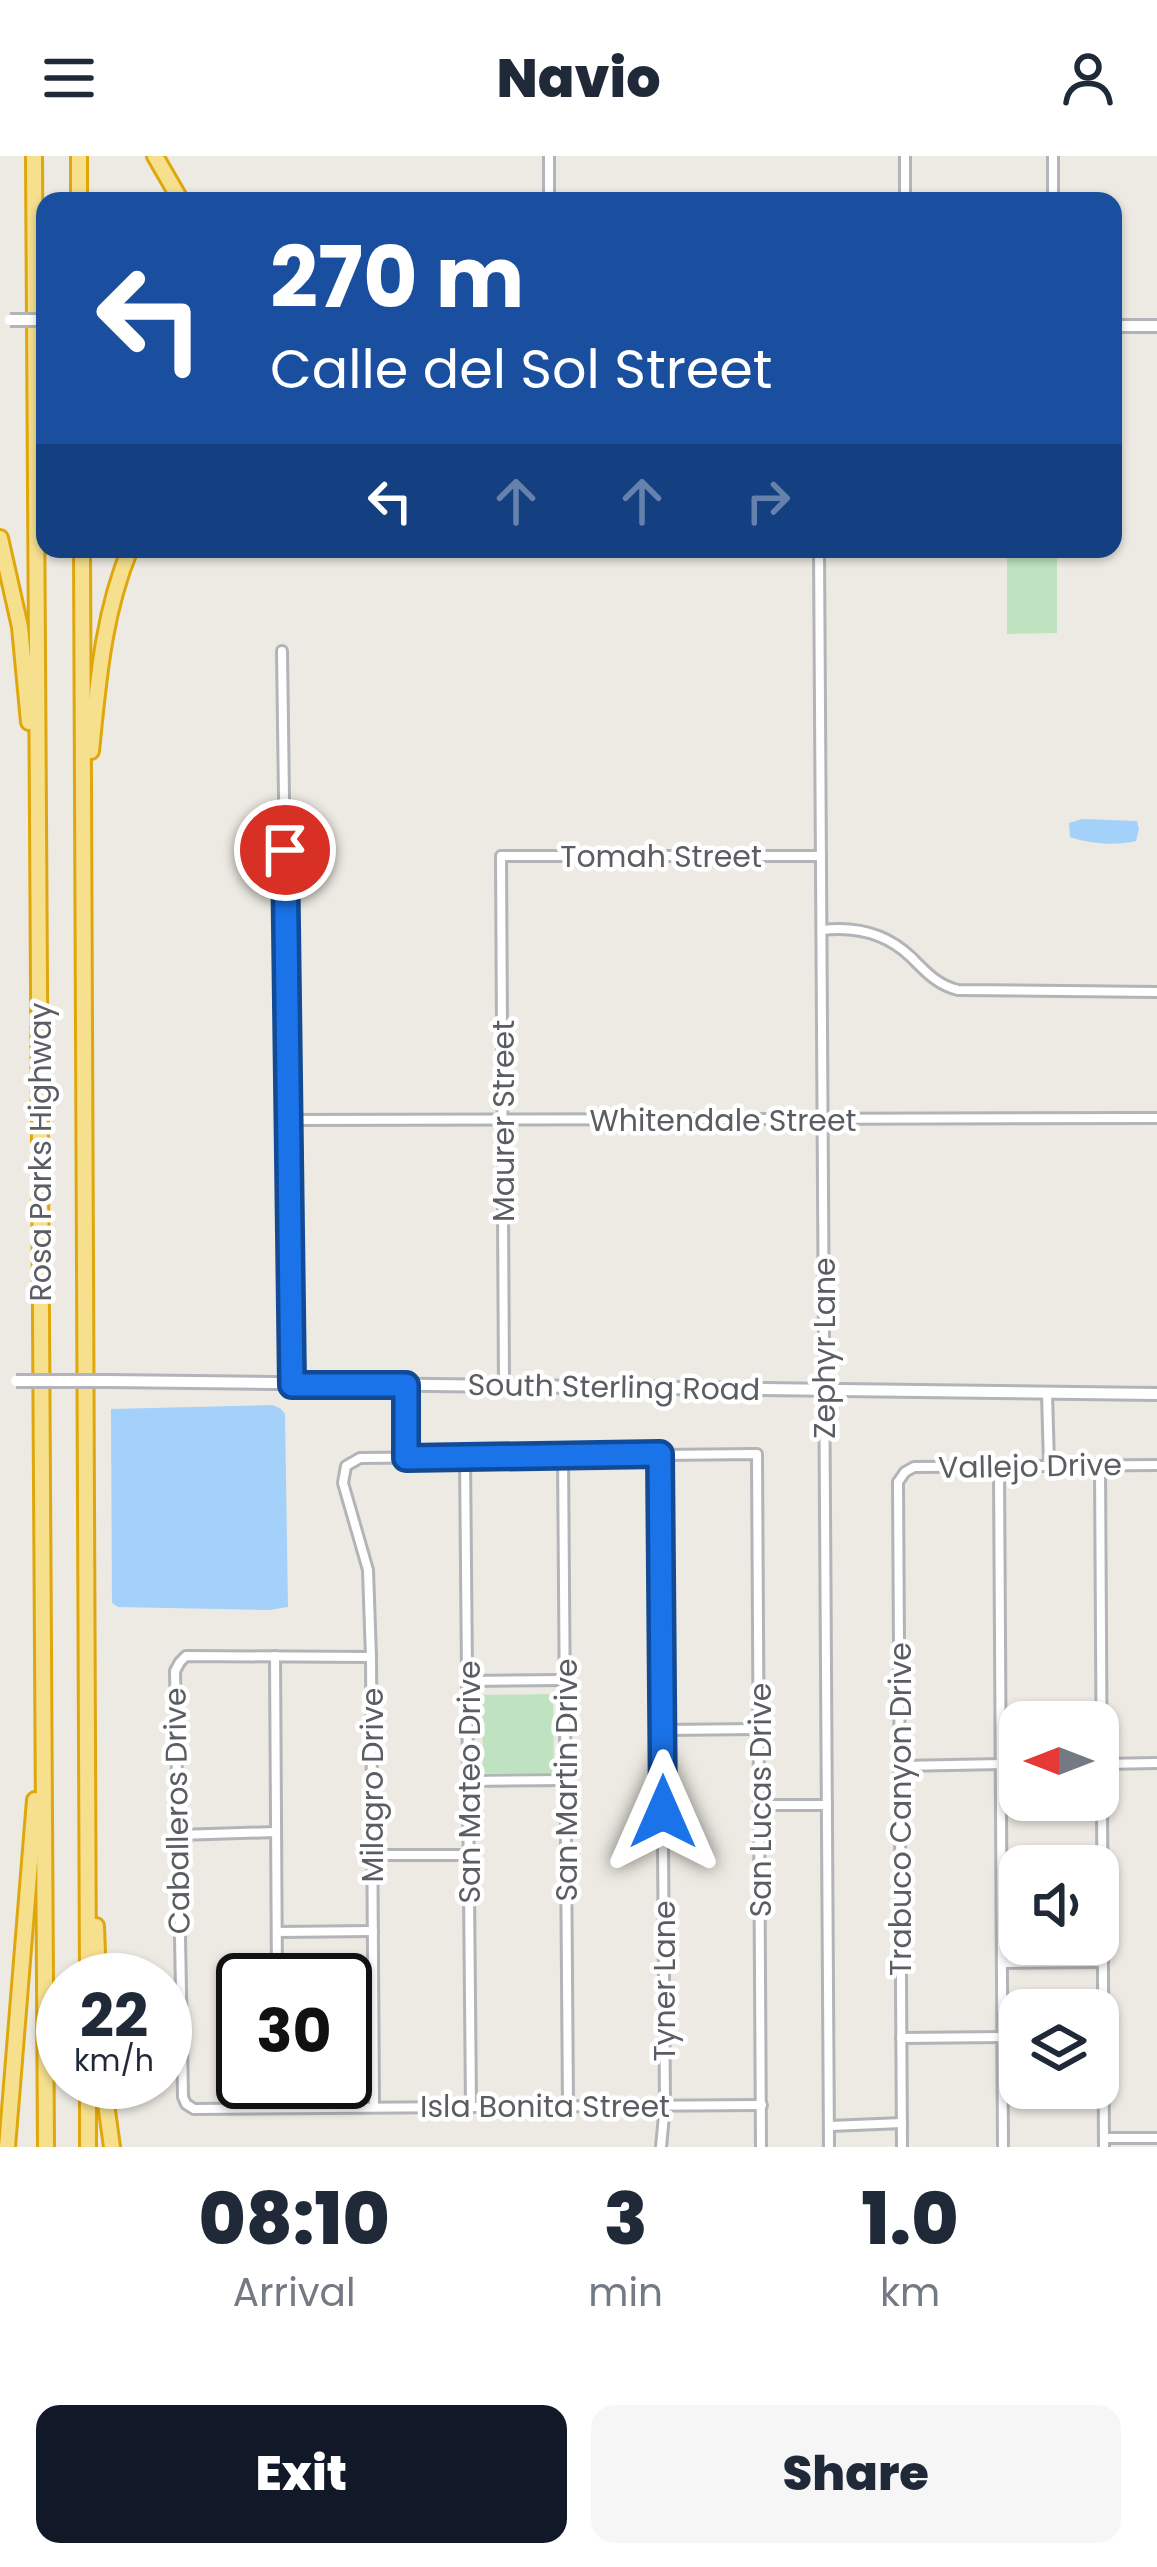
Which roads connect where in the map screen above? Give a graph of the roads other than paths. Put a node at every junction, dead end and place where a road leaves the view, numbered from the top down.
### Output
1 (34, 156) edge
2 (79, 156) edge
3 (155, 156) edge
4 (549, 156) edge
5 (905, 156) edge
6 (1053, 156) edge
7 (79, 192) edge
8 (176, 192) edge
9 (549, 192) edge
10 (904, 192) edge
11 (1053, 192) edge
12 (36, 320) edge
13 (5, 321) edge
14 (1122, 326) edge
15 (1157, 326) edge
16 (36, 510) edge
17 (0, 538) edge
18 (36, 558) edge
19 (82, 558) edge
20 (127, 558) edge
21 (819, 558) edge
22 (282, 651) dead end
23 (84, 822) junction
24 (501, 856) joint
25 (821, 856) junction
26 (38, 864) junction
27 (822, 930) junction
28 (1157, 992) edge
29 (1157, 1118) edge
30 (288, 1120) junction
31 (503, 1120) junction
32 (823, 1120) junction
33 (0, 1381) edge
34 (292, 1385) junction
35 (406, 1385) junction
36 (504, 1385) junction
37 (824, 1390) junction
38 (1047, 1393) junction
39 (1157, 1394) edge
40 (660, 1454) junction
41 (563, 1455) junction
42 (465, 1457) junction
43 (406, 1458) junction
44 (1049, 1465) junction
45 (1100, 1465) junction
46 (1157, 1465) edge
47 (999, 1468) junction
48 (905, 1472) joint
49 (275, 1656) junction
50 (371, 1657) junction
51 (565, 1680) junction
52 (468, 1681) junction
53 (1001, 1701) edge
54 (1102, 1701) edge
55 (759, 1729) junction
56 (662, 1730) junction
57 (1157, 1763) edge
58 (999, 1764) edge
59 (1119, 1764) edge
60 (900, 1766) junction
61 (43, 1772) junction
62 (566, 1780) junction
63 (469, 1781) junction
64 (760, 1805) junction
65 (827, 1805) junction
66 (276, 1832) junction
67 (178, 1835) junction
68 (373, 1855) junction
69 (469, 1855) junction
70 (87, 1880) junction
71 (373, 1931) junction
72 (277, 1932) junction
73 (88, 1953) edge
74 (97, 1953) edge
75 (180, 1953) edge
76 (277, 1953) edge
77 (1103, 1965) edge
78 (999, 2037) edge
79 (901, 2038) junction
80 (762, 2104) junction
81 (665, 2105) junction
82 (568, 2106) junction
83 (374, 2107) joint
84 (471, 2107) junction
85 (88, 2109) edge
86 (107, 2109) edge
87 (1003, 2109) edge
88 (902, 2123) junction
89 (830, 2126) junction
90 (1157, 2138) edge
91 (1104, 2143) edge
92 (7, 2147) edge
93 (46, 2147) edge
94 (88, 2147) edge
95 (112, 2147) edge
96 (661, 2147) edge
97 (760, 2147) edge
98 (829, 2147) edge
99 (902, 2147) edge
100 (1003, 2147) edge

1 - 16 highway, Rosa Parks Highway
2 - 7 highway
3 - 8 highway
4 - 9 street
5 - 10 street
6 - 11 street
12 - 13 street, bridge
14 - 15 street
17 - 26 highway
18 - 26 highway, Rosa Parks Highway
19 - 23 highway, Rosa Parks Highway
20 - 23 highway
21 - 25 street, Zephyr Lane
22 - 30 street
23 - 70 highway, Rosa Parks Highway
24 - 25 street, Tomah Street
24 - 31 street, Maurer Street
25 - 27 street, Zephyr Lane
26 - 61 highway, Rosa Parks Highway
27 - 28 street
27 - 32 street, Zephyr Lane
29 - 32 street, Whitendale Street
30 - 31 street, Whitendale Street
30 - 34 street
31 - 32 street, Whitendale Street
31 - 36 street, Maurer Street
32 - 37 street, Zephyr Lane
33 - 34 street, South Sterling Road, bridge
34 - 35 street, South Sterling Road
35 - 36 street, South Sterling Road
35 - 43 street
36 - 37 street, South Sterling Road
37 - 38 street, South Sterling Road
37 - 65 street, Zephyr Lane
38 - 39 street, South Sterling Road
38 - 44 street
40 - 41 street
40 - 55 street, San Lucas Drive
40 - 56 street, Tyner Lane
41 - 42 street
41 - 51 street, San Martin Drive
42 - 43 street
42 - 52 street, San Mateo Drive
43 - 50 street, Milagro Drive
44 - 45 street, Vallejo Drive
44 - 47 street, Vallejo Drive
45 - 46 street, Vallejo Drive
45 - 54 street
47 - 48 street, Vallejo Drive
47 - 53 street
48 - 60 street, Trabuco Canyon Drive
49 - 50 street
49 - 66 street
49 - 67 street, Caballeros Drive
50 - 68 street, Milagro Drive
51 - 52 street
51 - 62 street, San Martin Drive
52 - 63 street, San Mateo Drive
55 - 56 street
55 - 64 street, San Lucas Drive
56 - 81 street, Tyner Lane
57 - 59 street
58 - 60 street
60 - 79 street, Trabuco Canyon Drive
61 - 92 highway
61 - 93 highway, Rosa Parks Highway
62 - 63 street
62 - 82 street, San Martin Drive
63 - 69 street, San Mateo Drive
64 - 65 street
64 - 80 street, San Lucas Drive
65 - 89 street, Zephyr Lane
66 - 67 street
66 - 72 street
67 - 75 street, Caballeros Drive
68 - 69 street
68 - 71 street, Milagro Drive
69 - 84 street, San Mateo Drive
70 - 73 highway, Rosa Parks Highway
70 - 74 highway
71 - 72 street
71 - 83 street, Milagro Drive
72 - 76 street
77 - 91 street
78 - 79 street
79 - 88 street, Trabuco Canyon Drive
80 - 81 street, Isla Bonita Street
80 - 97 street, San Lucas Drive
81 - 82 street, Isla Bonita Street
81 - 96 street, Tyner Lane
82 - 84 street, Isla Bonita Street
83 - 84 street, Isla Bonita Street
85 - 94 highway
86 - 95 highway
87 - 100 street
88 - 89 street
88 - 99 street, Trabuco Canyon Drive
89 - 98 street, Zephyr Lane
90 - 91 street

